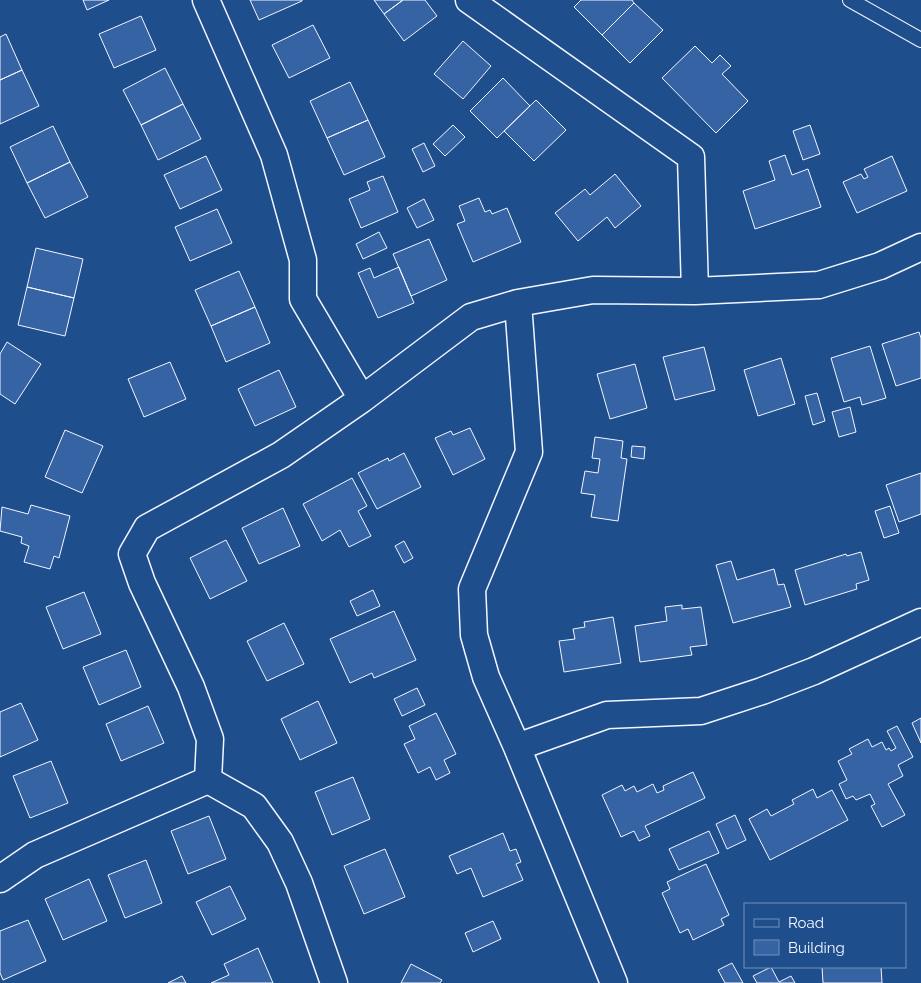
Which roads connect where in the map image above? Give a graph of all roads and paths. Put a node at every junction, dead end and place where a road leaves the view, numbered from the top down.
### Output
1 (206, 0) edge
2 (469, 0) edge
3 (850, 0) edge
4 (921, 40) edge
5 (921, 247) edge
6 (695, 291) junction
7 (518, 302) junction
8 (362, 399) junction
9 (921, 622) edge
10 (517, 747) junction
11 (208, 780) junction
12 (5, 866) edge
13 (334, 983) edge
14 (614, 983) edge

1 - 8 street
2 - 6 street
3 - 4 lane
5 - 6 street
6 - 7 street
7 - 8 street
7 - 10 street
8 - 11 street
9 - 10 street
10 - 14 street
11 - 12 street
11 - 13 street

